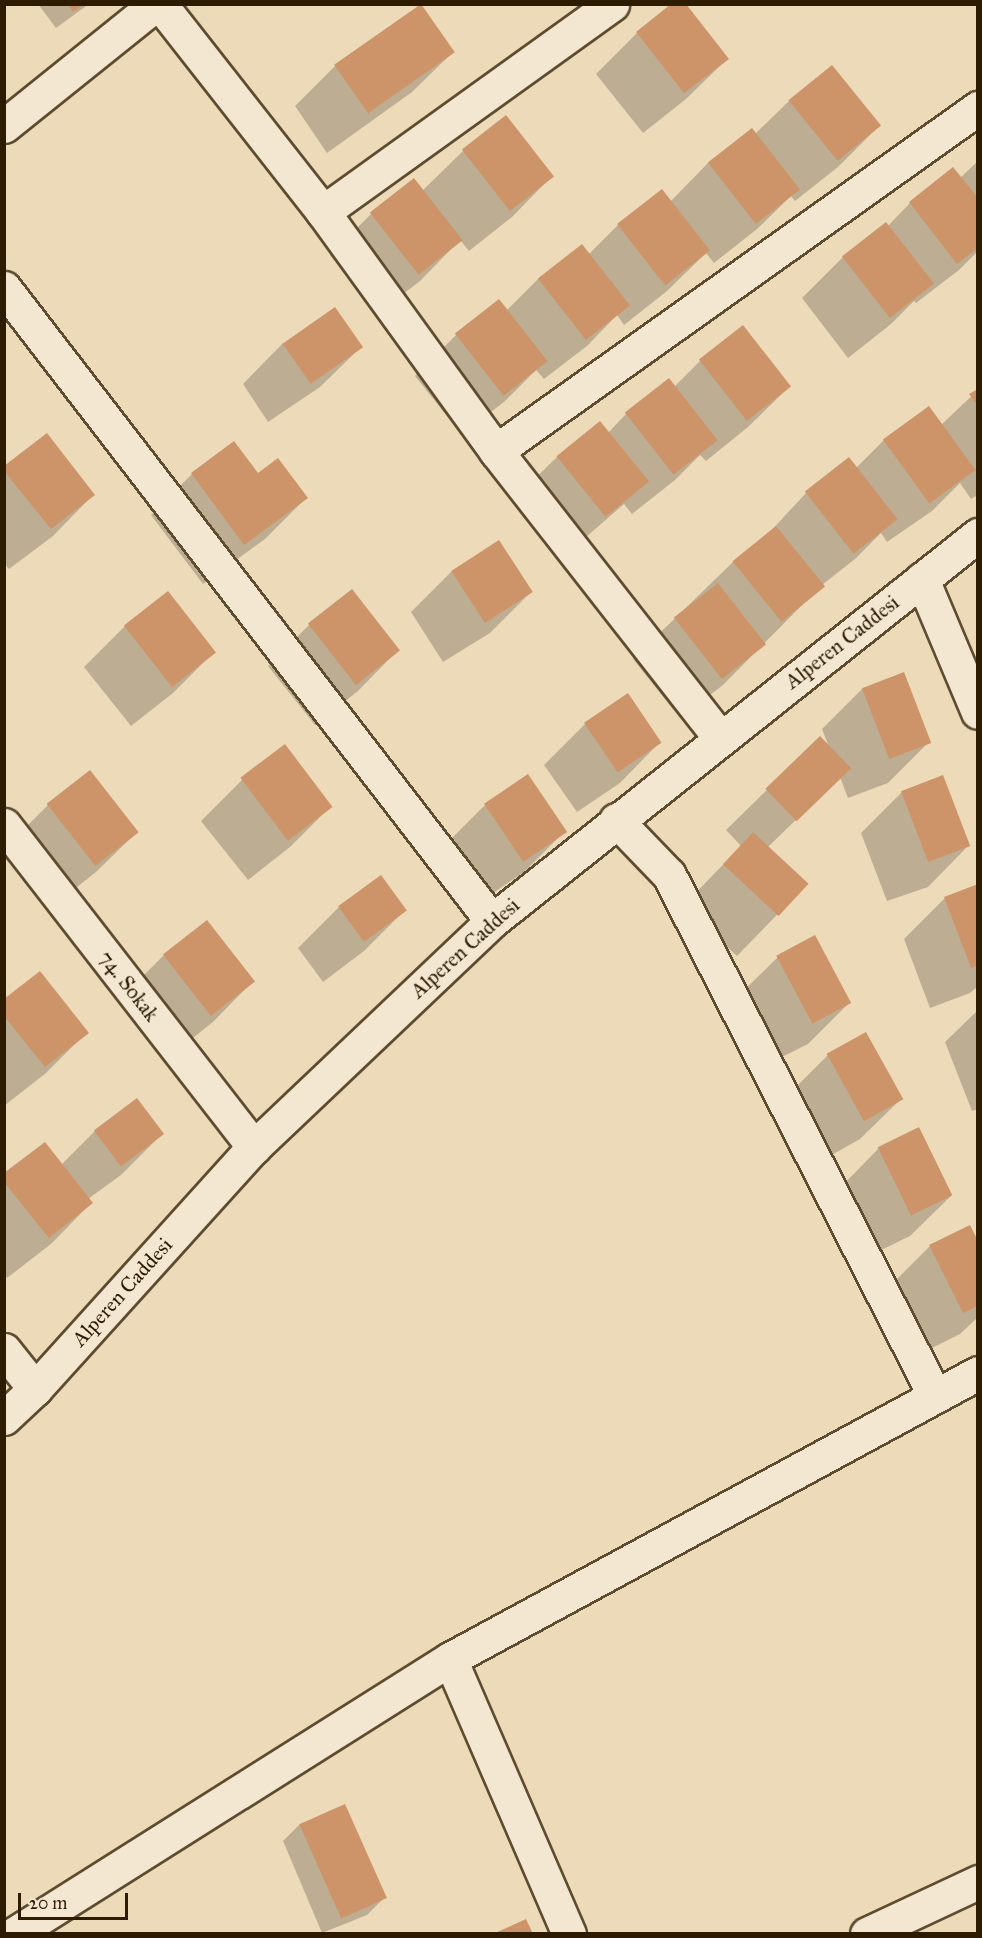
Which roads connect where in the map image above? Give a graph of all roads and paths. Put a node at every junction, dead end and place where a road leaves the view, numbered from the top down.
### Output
1 (158, 4) edge
2 (612, 4) edge
3 (978, 108) edge
4 (4, 126) edge
5 (323, 212) junction
6 (4, 288) edge
7 (496, 451) junction
8 (978, 535) edge
9 (922, 579) junction
10 (978, 712) edge
11 (721, 739) junction
12 (616, 820) junction
13 (4, 825) edge
14 (492, 921) junction
15 (254, 1147) junction
16 (4, 1350) edge
17 (978, 1373) edge
18 (35, 1389) junction
19 (935, 1396) junction
20 (4, 1418) edge
21 (450, 1659) junction
22 (978, 1882) edge
23 (14, 1934) edge
24 (569, 1934) edge
25 (867, 1934) edge

1 - 4 street
1 - 5 street
2 - 5 street
3 - 7 street
5 - 7 street
6 - 14 street
7 - 11 street
8 - 9 street, Alperen Caddesi
9 - 10 street
9 - 11 street, Alperen Caddesi
11 - 12 street, Alperen Caddesi
12 - 14 street, Alperen Caddesi
12 - 19 street
13 - 15 street, 74. Sokak
14 - 15 street, Alperen Caddesi
15 - 18 street, Alperen Caddesi
16 - 18 street
17 - 19 street
18 - 20 street, Alperen Caddesi
19 - 21 street
21 - 23 street
21 - 24 street
22 - 25 street

